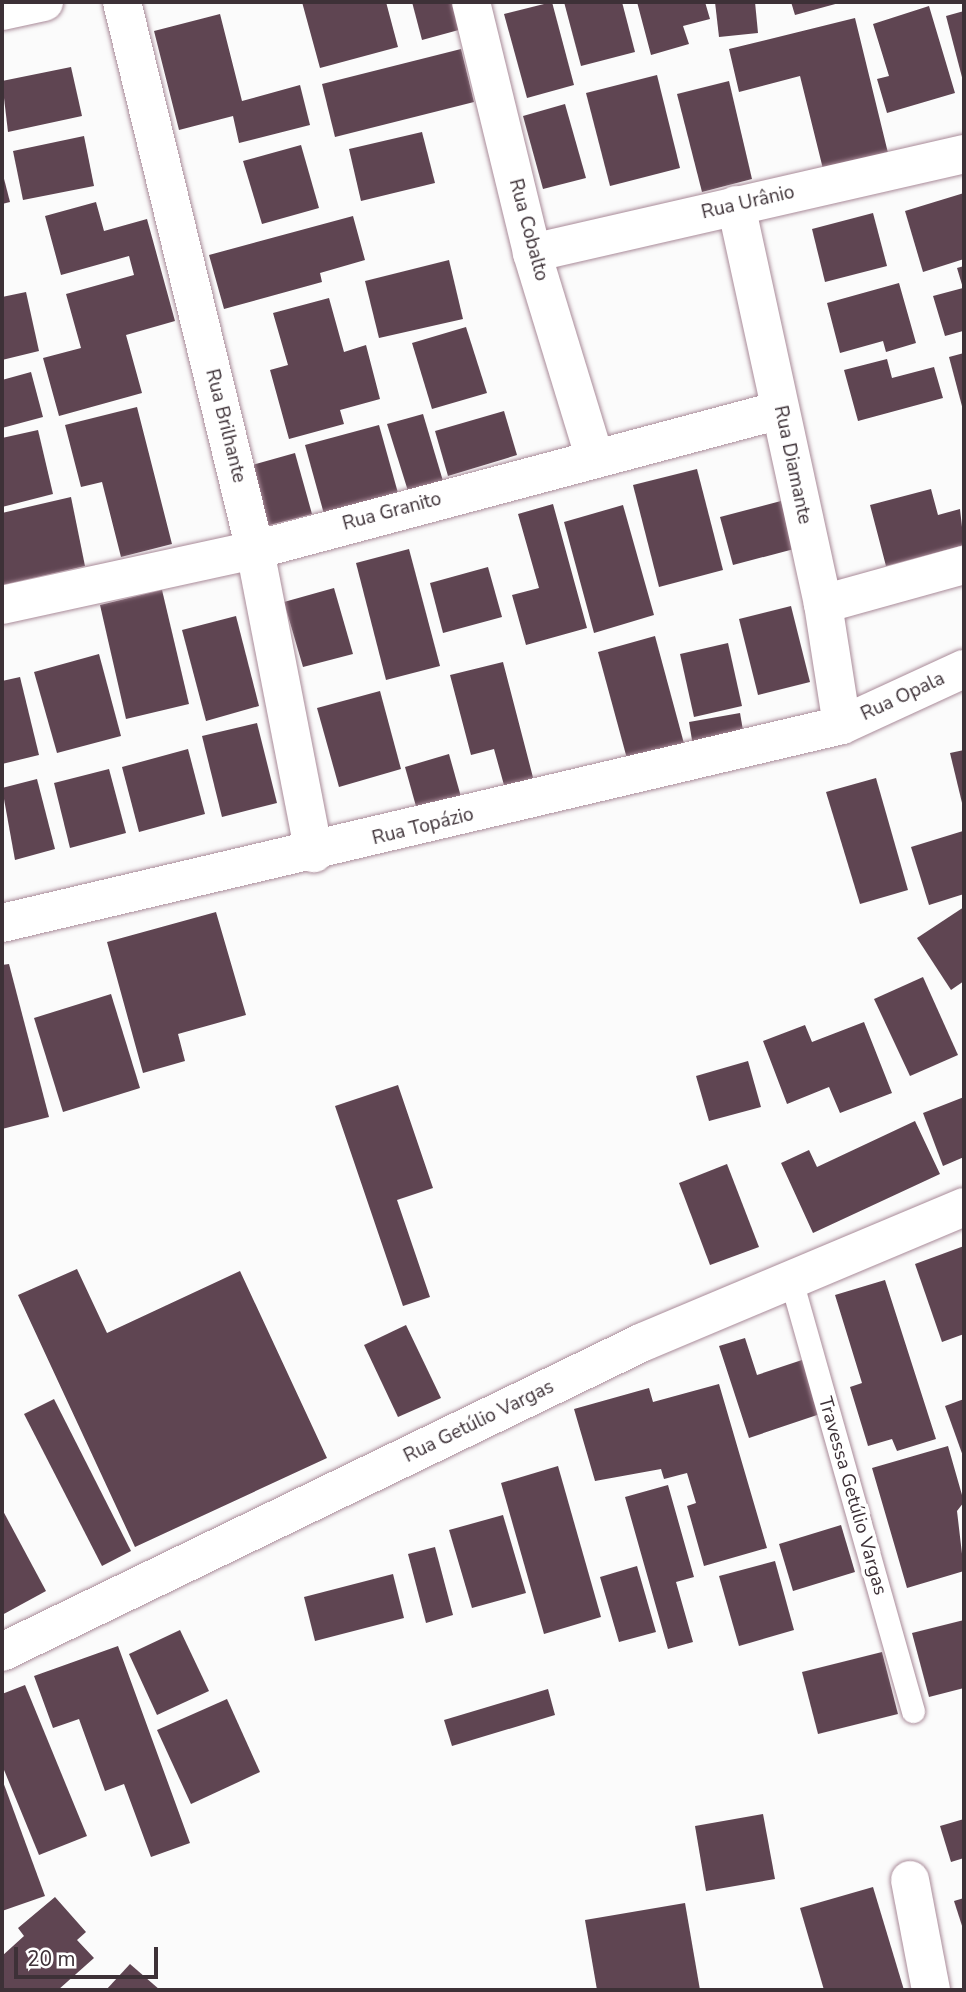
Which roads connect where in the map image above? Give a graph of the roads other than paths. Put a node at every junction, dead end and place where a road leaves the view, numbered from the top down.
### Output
1 (44, 2) edge
2 (122, 2) edge
3 (471, 2) edge
4 (2, 11) edge
5 (964, 154) edge
6 (736, 205) junction
7 (532, 253) junction
8 (780, 410) junction
9 (594, 456) junction
10 (255, 550) junction
11 (964, 565) edge
12 (823, 604) junction
13 (2, 606) edge
14 (964, 669) edge
15 (842, 725) junction
16 (314, 853) junction
17 (2, 923) edge
18 (964, 1207) edge
19 (791, 1280) junction
20 (2, 1652) edge
21 (913, 1711) dead end
22 (910, 1880) dead end
23 (931, 1990) edge

1 - 4 street
2 - 10 street, Rua Brilhante
3 - 7 street, Rua Cobalto
5 - 6 street, Rua Urânio
6 - 7 street, Rua Urânio
6 - 8 street, Rua Diamante
7 - 9 street, Rua Cobalto
8 - 9 street, Rua Granito
8 - 12 street, Rua Diamante
9 - 10 street, Rua Granito
10 - 13 street, Rua Granito
10 - 16 street, Rua Brilhante
11 - 12 street
12 - 15 street, Rua Diamante
14 - 15 street, Rua Opala
15 - 16 street, Rua Topázio
16 - 17 street, Rua Topázio
18 - 19 street, Rua Getúlio Vargas
19 - 20 street, Rua Getúlio Vargas
19 - 21 lane, Travessa Getúlio Vargas
22 - 23 street

